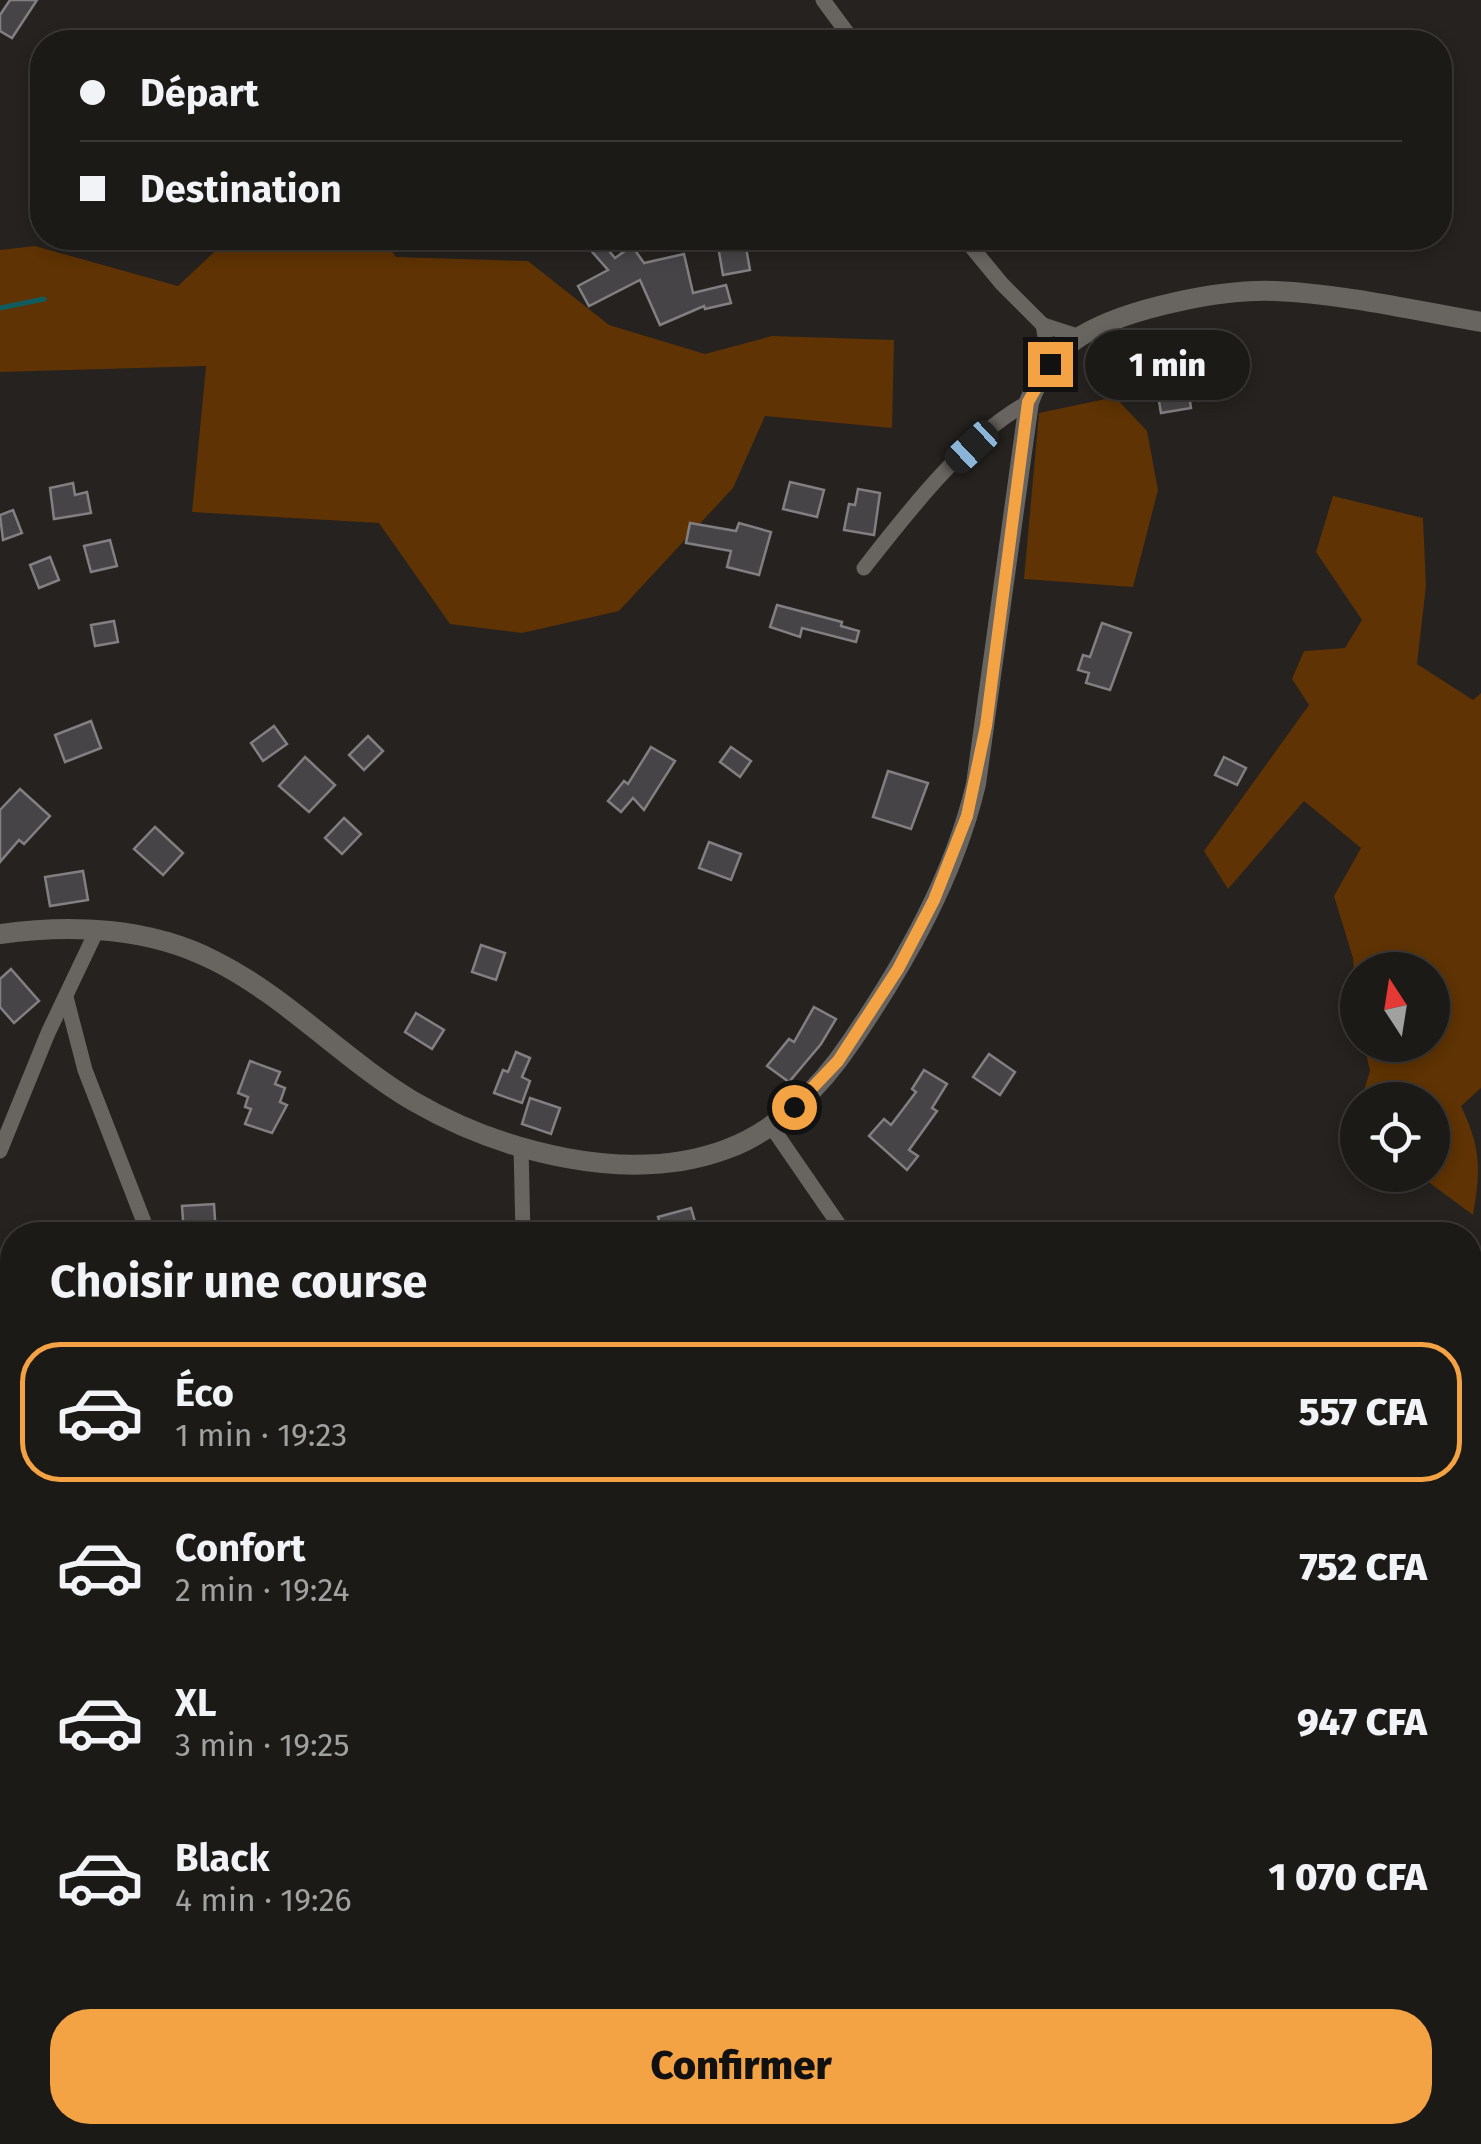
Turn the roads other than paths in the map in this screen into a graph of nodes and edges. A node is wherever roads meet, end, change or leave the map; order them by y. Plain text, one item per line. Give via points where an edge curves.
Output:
1 (823, 0) edge
2 (845, 30) edge
3 (974, 250) edge
4 (1481, 322) edge
5 (1043, 325) junction
6 (1080, 337) junction
7 (1050, 364) junction
8 (1028, 402) junction
9 (864, 568) dead end
10 (97, 930) junction
11 (0, 934) edge
12 (66, 996) junction
13 (771, 1126) junction
14 (521, 1146) junction
15 (0, 1152) edge
16 (144, 1222) edge
17 (523, 1222) edge
18 (837, 1222) edge

1 - 2 street
3 - 5 street
4 - 6 street via 1270,291 1177,304
5 - 6 street
5 - 7 street
6 - 7 street
7 - 8 street
8 - 9 street via 916,500
8 - 13 street via 986,726 967,816 934,900 889,984 838,1061
10 - 11 street
10 - 12 street
10 - 14 street via 162,941 214,960 412,1100
12 - 15 street
12 - 16 street via 85,1070
13 - 14 street via 728,1149 645,1165
13 - 18 street
14 - 17 street

